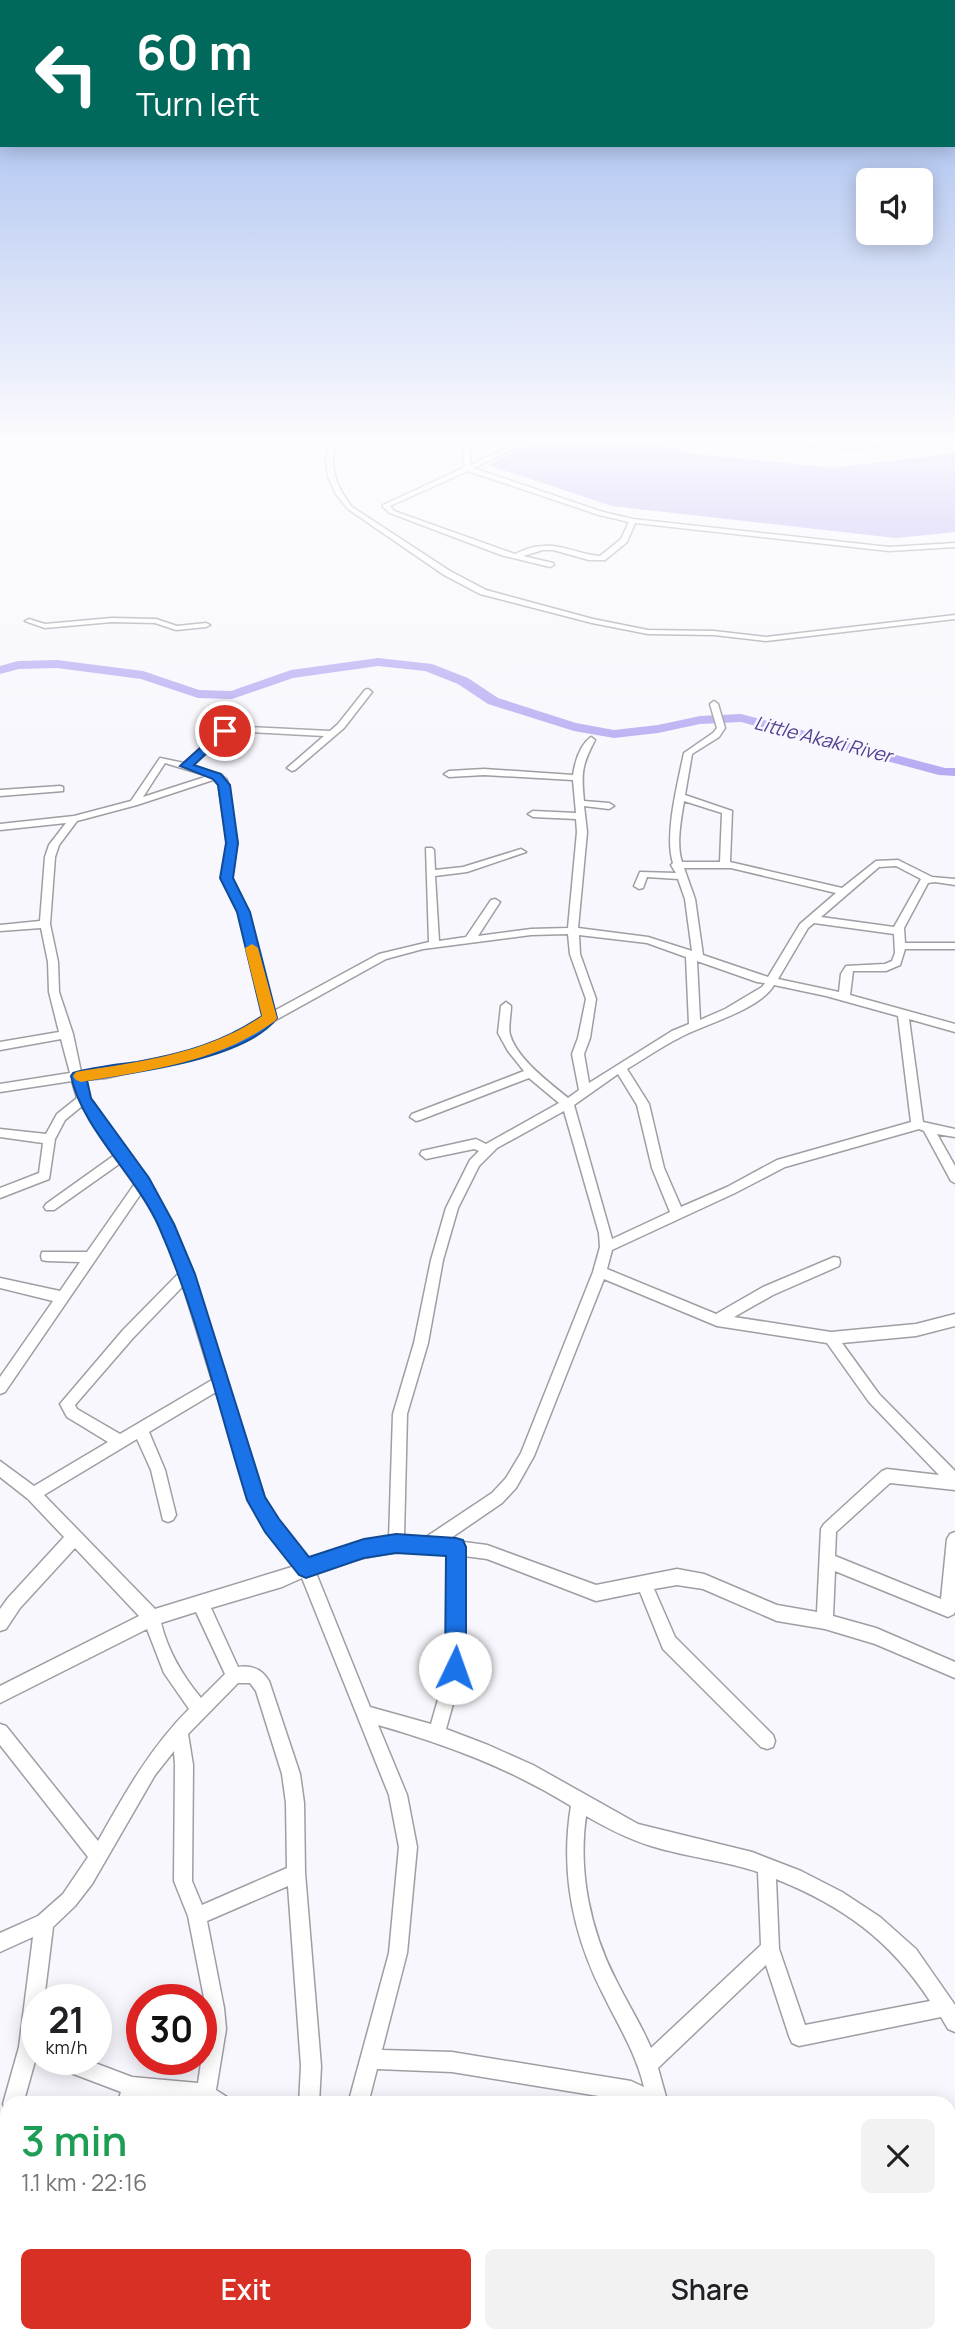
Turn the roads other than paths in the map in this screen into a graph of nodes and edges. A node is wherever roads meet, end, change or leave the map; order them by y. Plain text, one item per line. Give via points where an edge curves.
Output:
1 (419, 552) edge
2 (504, 552) edge
3 (523, 552) edge
4 (576, 552) edge
5 (609, 552) edge
6 (514, 556) junction
7 (551, 565) dead end
8 (955, 617) edge
9 (29, 621) dead end
10 (206, 625) dead end
11 (368, 692) dead end
12 (714, 706) dead end
13 (331, 734) junction
14 (591, 740) dead end
15 (186, 766) junction
16 (292, 768) dead end
17 (449, 774) dead end
18 (217, 776) junction
19 (577, 778) junction
20 (60, 789) dead end
21 (0, 793) edge
22 (681, 797) junction
23 (134, 803) junction
24 (579, 803) junction
25 (609, 806) dead end
26 (533, 814) dead end
27 (581, 816) junction
28 (74, 819) junction
29 (0, 827) edge
30 (429, 850) dead end
31 (521, 852) dead end
32 (676, 865) junction
33 (725, 865) junction
34 (430, 874) junction
35 (681, 876) junction
36 (929, 879) junction
37 (955, 882) edge
38 (639, 886) dead end
39 (842, 891) junction
40 (495, 902) dead end
41 (810, 919) junction
42 (45, 924) junction
43 (0, 929) edge
44 (573, 931) junction
45 (899, 931) junction
46 (471, 938) junction
47 (434, 944) junction
48 (900, 946) junction
49 (955, 946) edge
50 (694, 956) junction
51 (770, 981) junction
52 (844, 997) junction
53 (506, 1006) dead end
54 (903, 1014) junction
55 (270, 1018) junction
56 (695, 1025) junction
57 (955, 1028) edge
58 (67, 1034) junction
59 (0, 1046) edge
60 (620, 1068) junction
61 (531, 1073) junction
62 (79, 1076) junction
63 (0, 1088) edge
64 (585, 1092) junction
65 (83, 1099) junction
66 (568, 1104) junction
67 (415, 1118) dead end
68 (922, 1126) junction
69 (0, 1133) edge
70 (955, 1133) edge
71 (49, 1139) junction
72 (486, 1150) junction
73 (124, 1154) junction
74 (426, 1154) dead end
75 (955, 1178) edge
76 (143, 1182) junction
77 (0, 1194) edge
78 (50, 1207) dead end
79 (677, 1213) junction
80 (606, 1247) junction
81 (47, 1256) dead end
82 (91, 1257) junction
83 (834, 1262) dead end
84 (600, 1272) junction
85 (186, 1274) junction
86 (0, 1283) edge
87 (64, 1298) junction
88 (718, 1320) junction
89 (955, 1320) edge
90 (831, 1338) junction
91 (219, 1383) junction
92 (0, 1388) edge
93 (141, 1431) junction
94 (119, 1441) junction
95 (0, 1468) edge
96 (955, 1482) edge
97 (33, 1494) junction
98 (168, 1515) dead end
99 (75, 1537) junction
100 (955, 1539) edge
101 (396, 1544) junction
102 (428, 1545) junction
103 (456, 1547) junction
104 (829, 1560) junction
105 (306, 1568) junction
106 (644, 1584) junction
107 (201, 1605) junction
108 (152, 1618) junction
109 (825, 1621) junction
110 (0, 1623) edge
111 (955, 1670) edge
112 (234, 1676) junction
113 (0, 1695) edge
114 (200, 1710) junction
115 (367, 1714) junction
116 (0, 1731) edge
117 (179, 1731) junction
118 (437, 1733) junction
119 (767, 1741) dead end
120 (580, 1801) junction
121 (98, 1854) junction
122 (767, 1868) junction
123 (296, 1873) junction
124 (197, 1916) junction
125 (44, 1922) junction
126 (0, 1943) edge
127 (771, 1949) junction
128 (39, 1984) edge
129 (950, 2015) edge
130 (371, 2059) junction
131 (647, 2066) junction
132 (24, 2075) edge
133 (91, 2075) edge
134 (130, 2095) edge
135 (16, 2096) edge
136 (151, 2096) edge
137 (213, 2096) edge
138 (309, 2096) edge
139 (360, 2096) edge
140 (641, 2096) edge
141 (656, 2096) edge

1 - 8 street via 483,592 648,632 766,639
2 - 6 street
3 - 6 street
4 - 5 street via 602,558
6 - 7 street
9 - 10 street via 45,626 112,620 156,621 176,628
11 - 13 street
12 - 22 street via 722,725 716,735 688,753
13 - 15 street via 229,728
13 - 16 street
14 - 19 street via 579,762
15 - 18 street
15 - 23 street via 160,761
17 - 19 street
18 - 23 street
18 - 55 street via 224,785 232,843 227,878 243,912
19 - 24 street
20 - 21 street
22 - 32 street
22 - 33 street via 727,811
23 - 28 street
24 - 25 street
24 - 27 street
26 - 27 street
27 - 44 street
28 - 29 street
28 - 42 street via 50,857
30 - 34 street
31 - 34 street via 464,870
32 - 33 street
32 - 35 street
33 - 39 street
34 - 47 street
35 - 38 street via 643,873
35 - 50 street via 690,899
36 - 37 street
36 - 39 street via 898,863 882,862
36 - 45 street via 921,884
39 - 41 street
40 - 46 street
41 - 45 street
41 - 51 street
42 - 43 street
42 - 58 street via 54,962 54,992
44 - 46 street
44 - 50 street via 648,940
44 - 64 street via 575,954 591,999 578,1054
45 - 48 street
46 - 47 street
47 - 55 street via 383,956
48 - 49 street
48 - 52 street via 896,963 850,968
50 - 51 street
50 - 56 street
51 - 52 street
51 - 56 street via 766,990 729,1012
52 - 54 street
53 - 61 street via 504,1033
54 - 57 street
54 - 68 street
55 - 62 street via 215,1049
56 - 60 street
58 - 59 street
58 - 62 street
60 - 64 street
60 - 79 street via 643,1104 658,1168
61 - 66 street
61 - 67 street
62 - 63 street
62 - 65 street
64 - 66 street
65 - 71 street via 61,1117
65 - 73 street
66 - 72 street
66 - 80 street
68 - 70 street
68 - 75 street
68 - 79 street via 780,1163
69 - 71 street
71 - 77 street via 45,1176
72 - 74 street via 476,1144
72 - 101 street via 474,1163 452,1208 400,1414
73 - 76 street
73 - 78 street
76 - 82 street
76 - 85 street
79 - 80 street
80 - 84 street
81 - 82 street
82 - 87 street
83 - 88 street via 768,1291
84 - 88 street
84 - 102 street via 550,1404 511,1483 497,1498
85 - 91 street
85 - 94 street via 67,1404 72,1413
86 - 87 street
87 - 92 street
88 - 90 street
89 - 90 street via 916,1330
90 - 96 street via 874,1398
91 - 93 street
91 - 105 street via 257,1500
93 - 94 street
93 - 98 street via 159,1470
94 - 97 street
95 - 97 street
96 - 104 street via 887,1476 829,1529
97 - 99 street
99 - 108 street
99 - 110 street
100 - 104 street via 948,1609
101 - 102 street
101 - 105 street
102 - 103 street
103 - 106 street via 533,1567 588,1591
103 - 118 street via 455,1668
104 - 109 street
105 - 107 street
105 - 115 street
106 - 109 street via 687,1578 777,1613
106 - 119 street via 669,1643
107 - 108 street
107 - 112 street
108 - 113 street
108 - 114 street via 174,1680
109 - 111 street via 876,1636
112 - 114 street
112 - 123 street via 258,1678 287,1761 295,1803
114 - 117 street
115 - 118 street
115 - 130 street via 398,1795 408,1847 398,1953
116 - 121 street
117 - 121 street via 149,1769
117 - 124 street via 184,1765 183,1881
118 - 120 street via 526,1770
120 - 122 street via 625,1828
120 - 131 street via 573,1850 584,1921
121 - 125 street via 69,1900
122 - 127 street
122 - 129 street via 805,1882 893,1938
123 - 124 street
123 - 138 street
124 - 137 street via 215,2008
125 - 126 street
125 - 128 street
127 - 129 street via 799,2036
127 - 131 street
130 - 139 street
130 - 140 street via 452,2062
131 - 141 street
132 - 135 street
133 - 134 street
134 - 136 street

